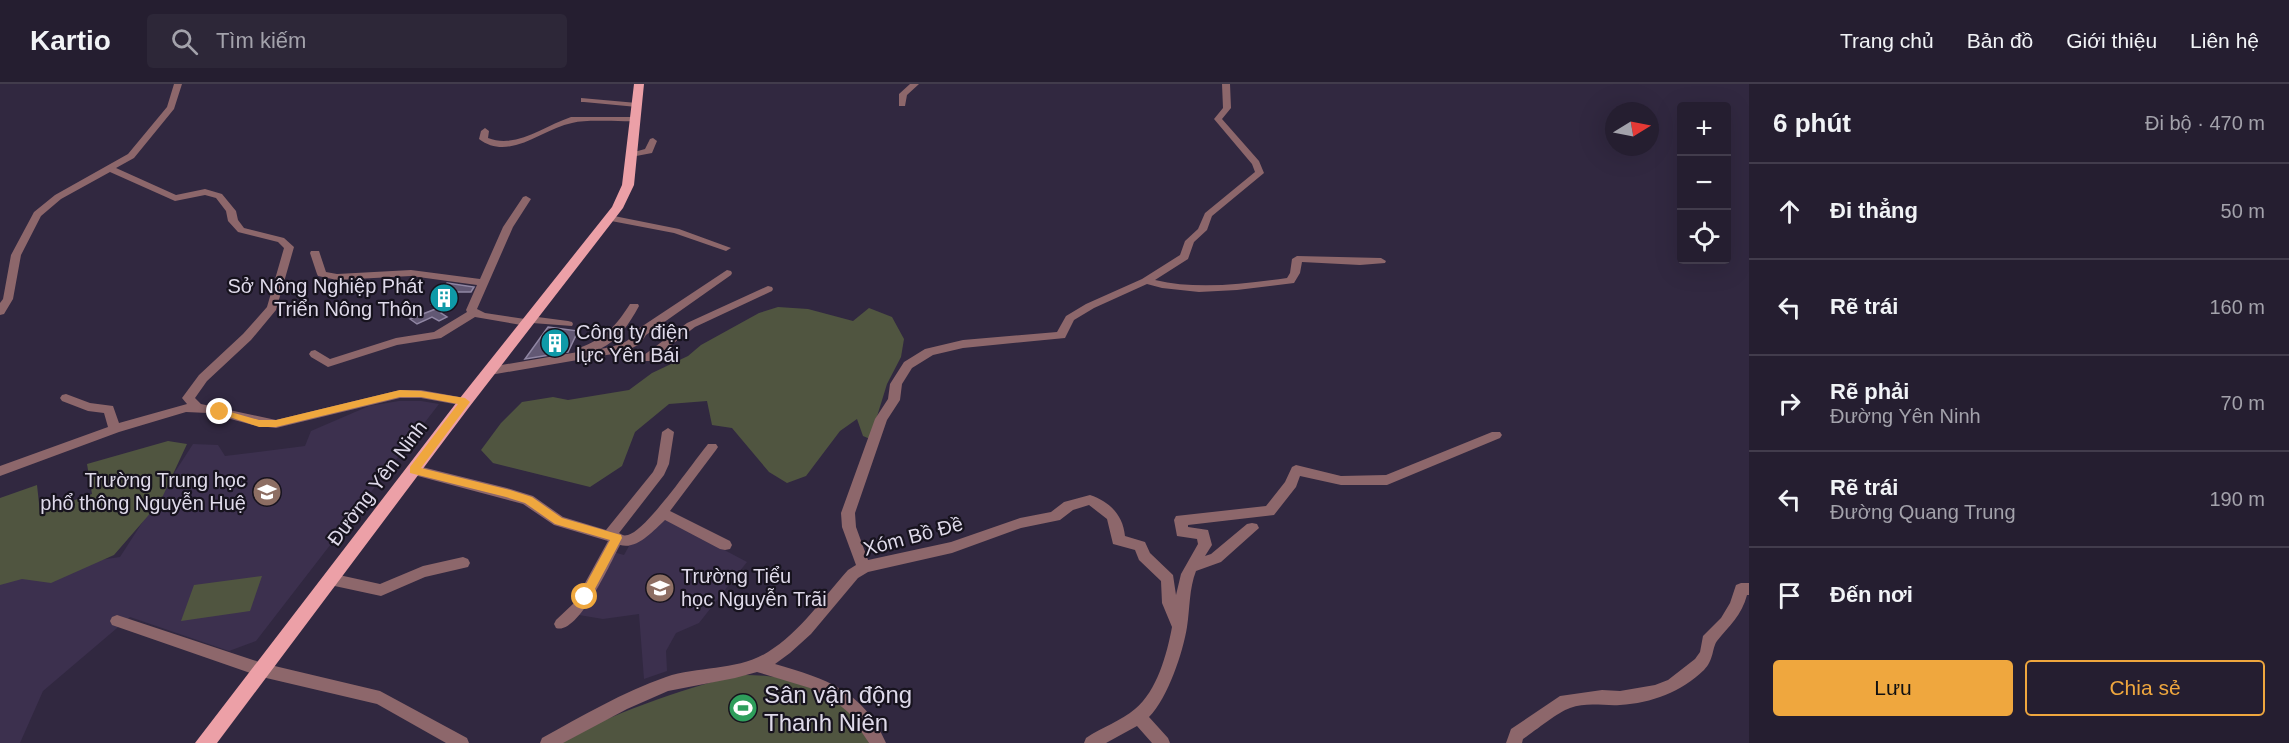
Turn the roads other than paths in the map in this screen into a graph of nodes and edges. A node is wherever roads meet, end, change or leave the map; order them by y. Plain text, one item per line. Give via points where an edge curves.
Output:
1 (178, 84) edge
2 (639, 84) edge
3 (915, 84) edge
4 (1226, 84) edge
5 (584, 100) dead end
6 (902, 104) dead end
7 (636, 112) junction
8 (485, 130) dead end
9 (653, 141) dead end
10 (631, 154) junction
11 (111, 169) junction
12 (526, 199) dead end
13 (609, 218) junction
14 (726, 248) dead end
15 (315, 253) dead end
16 (1381, 261) dead end
17 (727, 273) dead end
18 (1146, 281) junction
19 (483, 283) junction
20 (768, 289) dead end
21 (634, 306) dead end
22 (0, 312) edge
23 (473, 313) junction
24 (529, 321) junction
25 (568, 324) dead end
26 (646, 330) junction
27 (668, 341) junction
28 (315, 354) dead end
29 (646, 358) dead end
30 (543, 362) junction
31 (490, 371) junction
32 (66, 398) dead end
33 (465, 402) junction
34 (197, 407) junction
35 (115, 429) junction
36 (668, 432) dead end
37 (1496, 435) dead end
38 (712, 447) dead end
39 (414, 470) junction
40 (0, 471) edge
41 (658, 517) junction
42 (1252, 528) dead end
43 (613, 537) junction
44 (725, 544) dead end
45 (463, 563) dead end
46 (864, 567) junction
47 (1191, 567) junction
48 (330, 579) junction
49 (1749, 589) edge
50 (117, 621) dead end
51 (561, 624) dead end
52 (1180, 628) junction
53 (757, 665) junction
54 (262, 670) junction
55 (1138, 716) junction
56 (205, 743) edge
57 (461, 743) edge
58 (548, 743) edge
59 (878, 743) edge
60 (1092, 743) edge
61 (1162, 743) edge
62 (1514, 743) edge

1 - 11 street via 171,107 131,156
2 - 7 main road, Đường Yên Ninh
3 - 6 street via 903,94
4 - 18 street via 1227,108 1218,119 1260,173 1208,215 1184,256
5 - 7 street
7 - 8 street via 571,120 508,144 483,139
7 - 10 main road, Đường Yên Ninh
9 - 10 street via 649,151
10 - 13 main road, Đường Yên Ninh via 628,186
11 - 22 street via 58,197 37,214 16,255 8,299
11 - 34 street via 175,198 205,192 219,196 241,230 281,240 289,247 272,308 193,392 188,400
12 - 19 street via 508,227
13 - 14 street via 676,231
13 - 24 main road, Đường Yên Ninh
15 - 19 street via 322,274 337,277 411,273
16 - 18 street via 1297,259 1290,281 1258,286 1163,286
17 - 26 street
18 - 46 street via 1070,318 1061,335 963,344 929,352 908,365 897,384 894,400 881,419 848,513 849,527
19 - 23 street via 471,307
20 - 27 street via 691,325
21 - 30 street via 615,336 587,350
23 - 24 street
23 - 28 street via 437,335 396,342 328,363
24 - 25 street
24 - 31 main road, Đường Yên Ninh
26 - 27 street
26 - 30 street via 620,349
27 - 29 street
30 - 31 street
31 - 33 main road, Đường Yên Ninh
32 - 35 street via 88,407 109,409
33 - 34 street via 400,394 276,424
33 - 39 main road, Đường Yên Ninh
34 - 35 street
35 - 40 street
36 - 43 street via 658,474
37 - 47 street via 1387,480 1368,483 1317,478 1296,470 1291,484 1269,512 1243,510 1207,519 1181,520 1182,532 1203,534 1205,545
38 - 41 street
39 - 43 street via 528,500 559,521
39 - 48 main road, Đường Yên Ninh
41 - 43 street via 632,539
41 - 44 street via 671,516
42 - 47 street via 1216,558
43 - 51 street via 579,607
45 - 48 street via 423,572 381,590
46 - 52 street, Xóm Bồ Đề via 952,547 1020,523 1055,516 1090,500 1117,521 1118,540 1140,546 1143,556 1168,579 1169,603
46 - 53 street, Xóm Bồ Đề via 783,650
47 - 52 street via 1184,581
48 - 54 main road, Đường Yên Ninh
49 - 62 street via 1741,588 1737,605 1708,641 1700,664 1673,685 1620,698 1566,701 1517,734
50 - 54 street
52 - 55 street via 1159,687
53 - 58 street, Xóm Bồ Đề via 668,684
53 - 59 street via 830,687 856,708
54 - 56 main road, Đường Yên Ninh
54 - 57 street via 380,698
55 - 60 street
55 - 61 street

